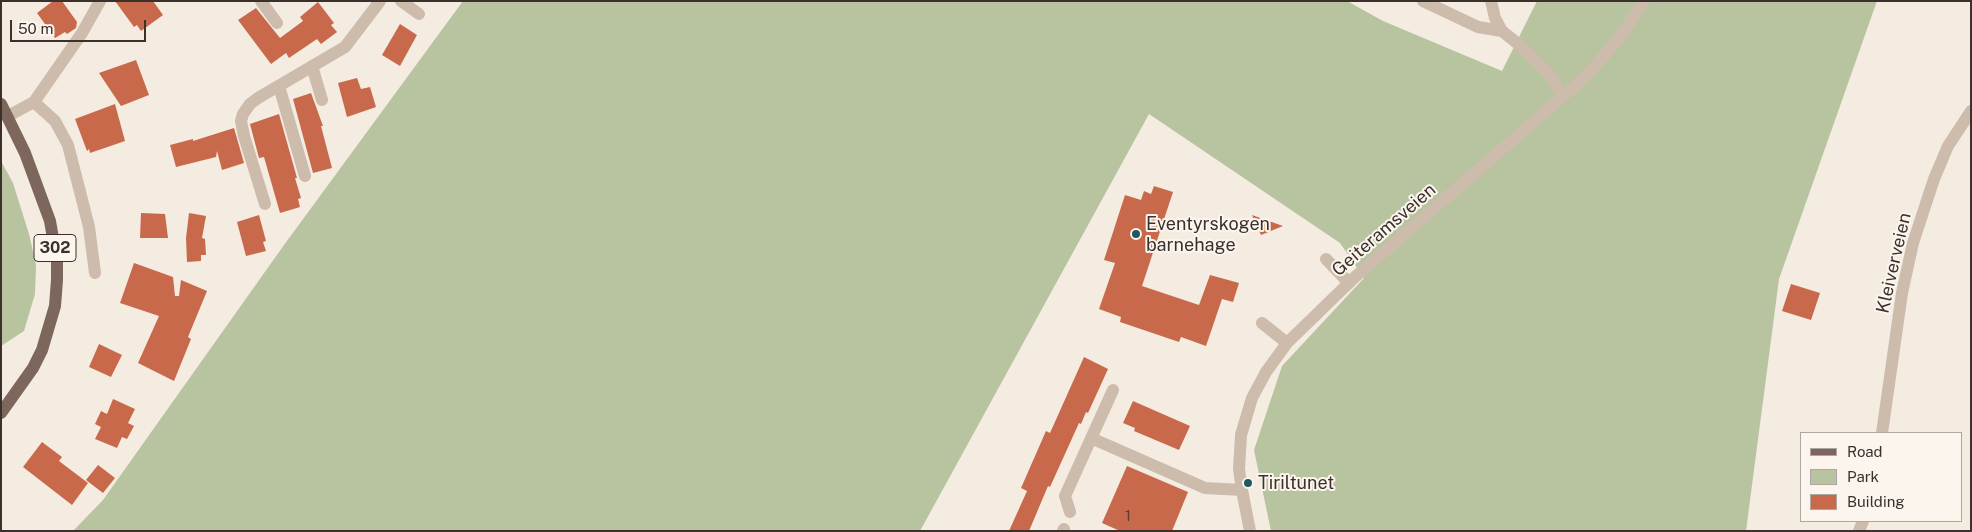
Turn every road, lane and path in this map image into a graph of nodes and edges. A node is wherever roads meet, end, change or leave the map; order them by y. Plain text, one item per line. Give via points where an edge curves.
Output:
1 (100, 1) edge
2 (261, 1) edge
3 (380, 1) edge
4 (401, 1) edge
5 (1491, 1) edge
6 (1644, 1) edge
7 (1427, 2) edge
8 (419, 14) dead end
9 (277, 23) dead end
10 (1502, 31) junction
11 (312, 66) junction
12 (279, 86) junction
13 (1563, 96) junction
14 (322, 100) dead end
15 (34, 102) junction
16 (1, 104) edge
17 (1971, 111) edge
18 (8, 116) junction
19 (305, 176) dead end
20 (265, 204) dead end
21 (1326, 259) dead end
22 (95, 273) dead end
23 (1349, 283) junction
24 (1262, 323) dead end
25 (1286, 343) junction
26 (1113, 390) dead end
27 (1, 413) edge
28 (1882, 432) edge
29 (1091, 438) junction
30 (1242, 490) junction
31 (1070, 512) dead end
32 (1250, 531) edge

1 - 15 street
2 - 9 street
3 - 11 street via 345,48
4 - 8 street
5 - 10 street
6 - 13 street, Geiteramsveien via 1619,39
7 - 10 street via 1478,27
10 - 13 street via 1549,74
11 - 12 street
11 - 14 street
12 - 19 street
12 - 20 street via 250,104 241,121
13 - 23 street, Geiteramsveien
15 - 18 street
15 - 22 street via 55,121 68,146 88,227
16 - 18 main road, 302
17 - 28 street, Kleiverveien via 1948,146 1913,243 1902,293
18 - 27 main road, 302 via 50,221 57,280 55,306 42,350
21 - 23 street
23 - 25 street, Geiteramsveien
24 - 25 street
25 - 30 street, Geiteramsveien via 1252,398 1241,435 1239,469
26 - 29 street
29 - 30 street via 1205,488
29 - 31 street via 1065,496
30 - 32 street, Geiteramsveien

